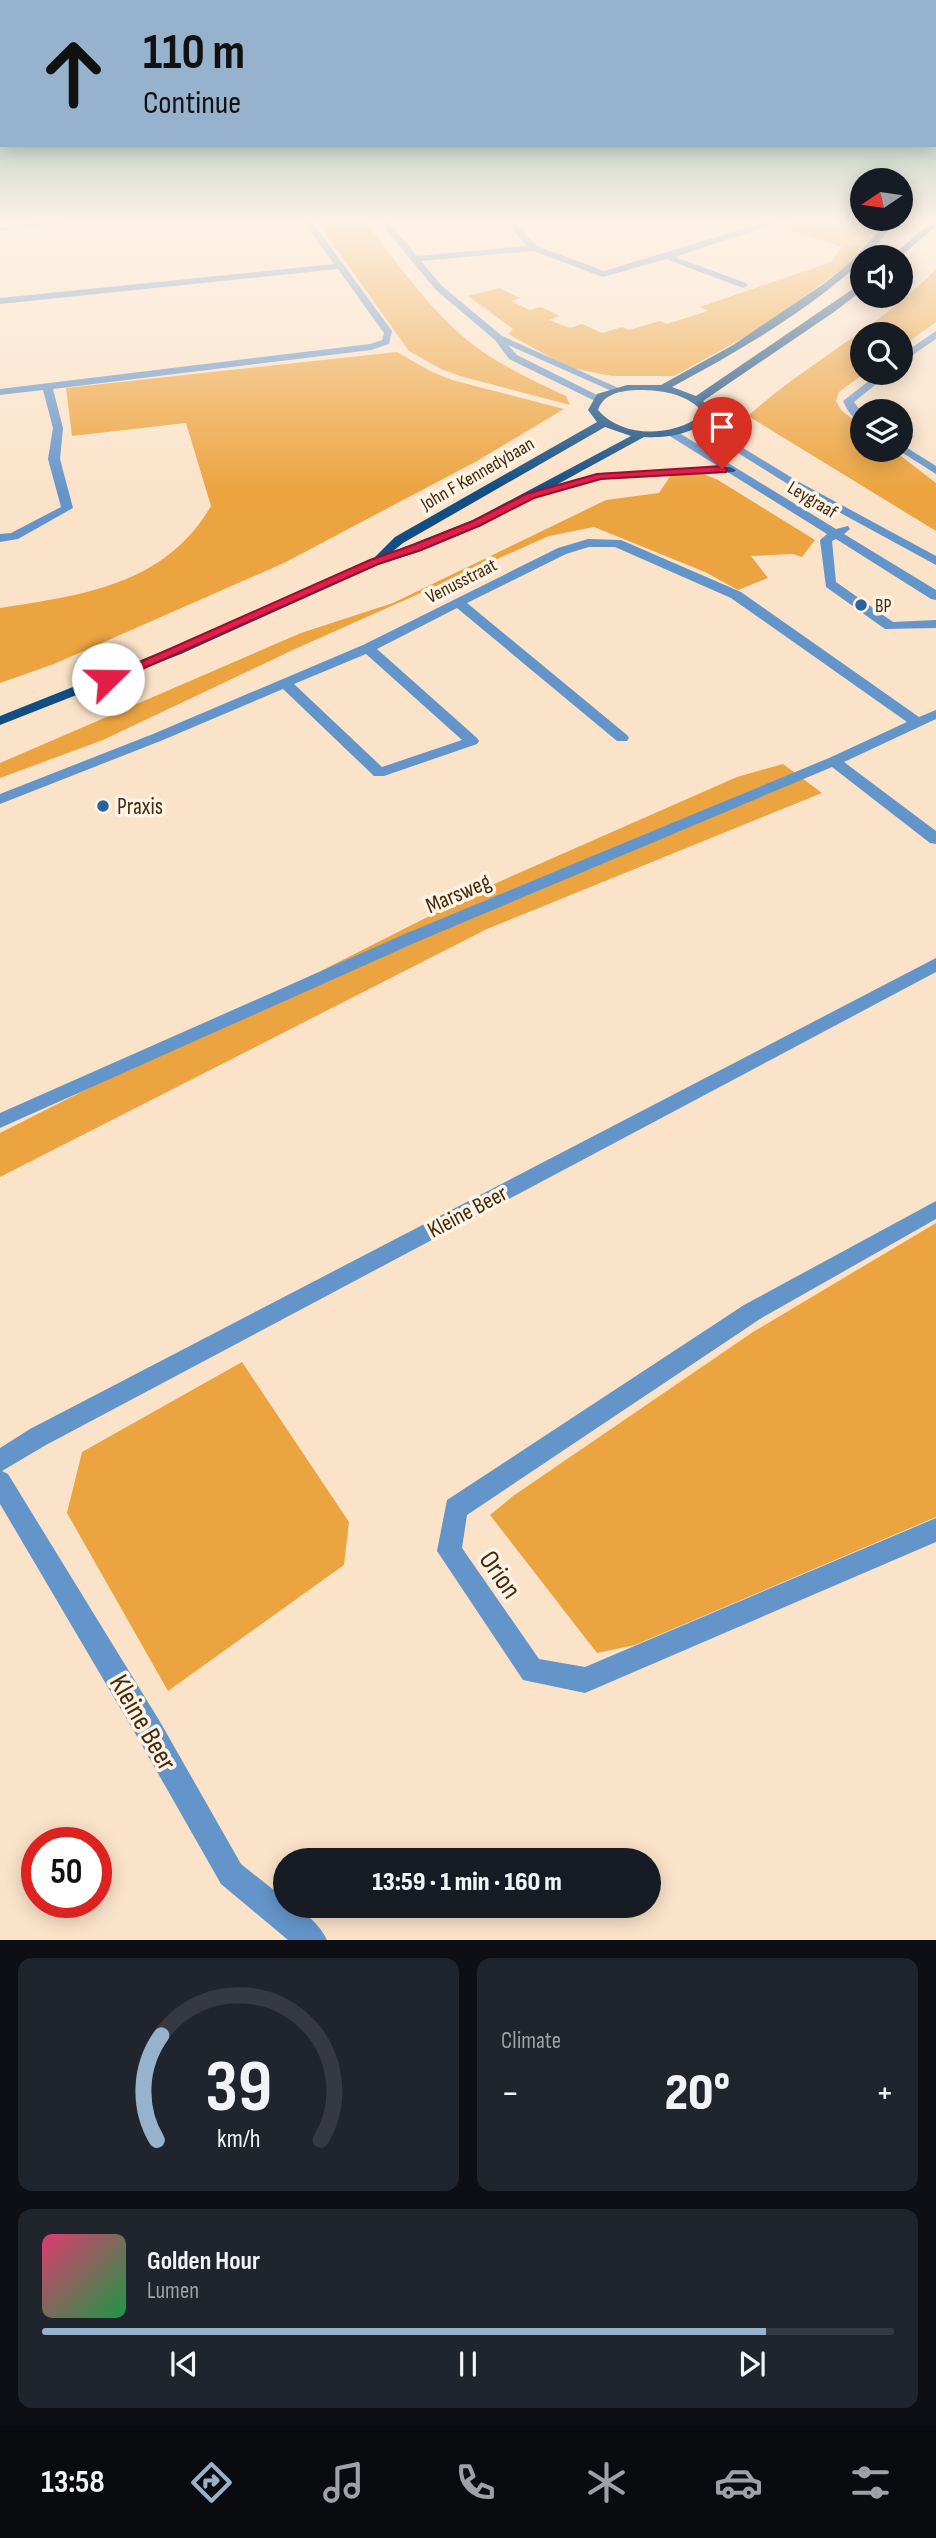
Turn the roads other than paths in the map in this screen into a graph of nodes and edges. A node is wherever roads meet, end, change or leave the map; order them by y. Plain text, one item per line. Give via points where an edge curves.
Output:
1 (371, 310) edge
2 (465, 310) edge
3 (796, 310) edge
4 (832, 310) edge
5 (936, 334) edge
6 (499, 338) junction
7 (913, 351) edge
8 (869, 385) edge
9 (47, 386) junction
10 (663, 388) junction
11 (618, 390) junction
12 (0, 392) edge
13 (597, 399) junction
14 (851, 399) edge
15 (697, 400) junction
16 (604, 423) junction
17 (699, 424) junction
18 (672, 433) junction
19 (642, 434) junction
20 (913, 455) edge
21 (730, 470) junction
22 (936, 471) edge
23 (530, 496) junction
24 (864, 521) junction
25 (836, 533) junction
26 (0, 538) edge
27 (936, 561) edge
28 (374, 562) junction
29 (936, 596) edge
30 (459, 603) junction
31 (936, 624) edge
32 (368, 648) junction
33 (285, 683) junction
34 (936, 714) edge
35 (0, 721) edge
36 (917, 722) junction
37 (622, 738) dead end
38 (834, 761) junction
39 (0, 799) edge
40 (936, 839) edge
41 (936, 964) edge
42 (0, 1121) edge
43 (936, 1209) edge
44 (0, 1461) edge
45 (0, 1482) edge
46 (936, 1530) edge
47 (313, 1940) edge

1 - 9 street via 389,333 386,342 371,347
2 - 6 street
3 - 10 main road
4 - 15 main road
5 - 7 street
6 - 11 street
6 - 13 street via 513,357
8 - 14 street
9 - 12 street
9 - 26 street via 58,428 54,459 67,508 14,536
10 - 11 main road
10 - 15 main road
11 - 13 main road
13 - 16 main road via 593,410
15 - 17 main road via 706,412
16 - 19 main road
16 - 28 main road, John F Kennedybaan via 399,540
17 - 18 main road
17 - 24 street, Leygraaf
18 - 19 main road
18 - 21 street, Leygraaf
19 - 23 main road, John F Kennedybaan
20 - 22 street
21 - 23 main road via 601,476
21 - 25 street, Leygraaf
23 - 28 main road, John F Kennedybaan via 477,523
24 - 25 street
24 - 27 street, Leygraaf
25 - 29 street, Leygraaf
25 - 31 street via 826,540 830,584 890,626
28 - 35 main road, John F Kennedybaan via 176,651
30 - 32 street, Venusstraat
30 - 36 street, Venusstraat via 574,546 617,543 736,595
30 - 37 street
32 - 33 street, Venusstraat
32 - 33 street via 472,741 379,773
33 - 39 street, Venusstraat
34 - 36 street, Marsweg
36 - 38 street, Marsweg
38 - 40 street
38 - 42 street, Marsweg via 413,937
41 - 44 street, Kleine Beer
43 - 46 street, Orion via 752,1312 456,1508 449,1552 532,1671 585,1680
45 - 47 street, Kleine Beer via 231,1874

